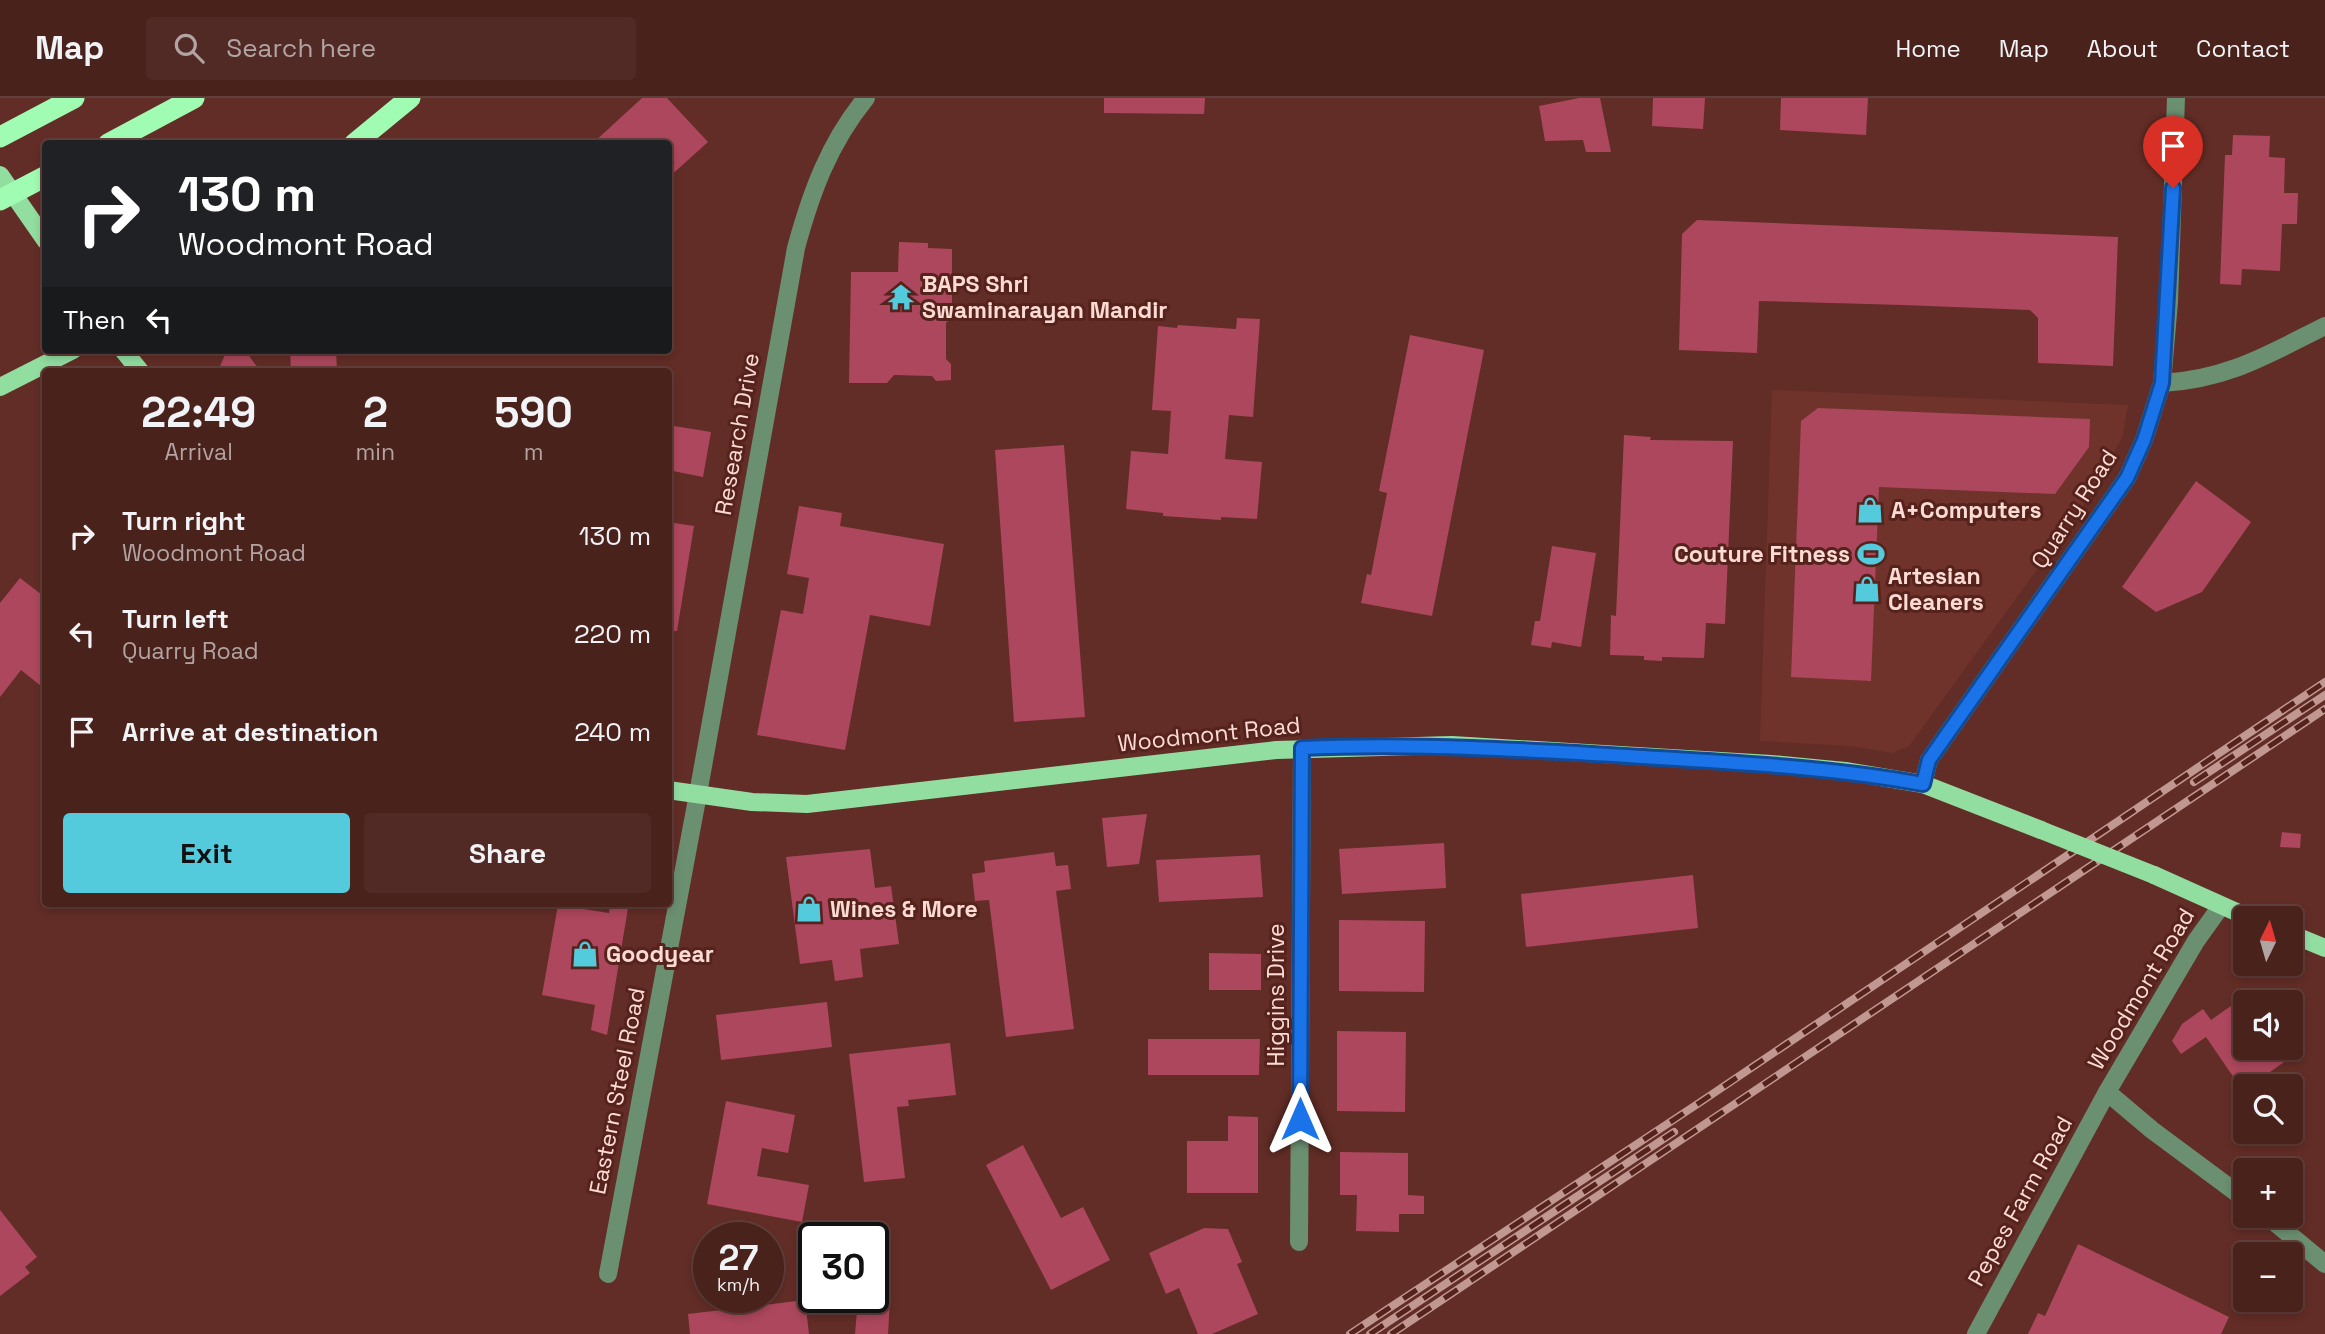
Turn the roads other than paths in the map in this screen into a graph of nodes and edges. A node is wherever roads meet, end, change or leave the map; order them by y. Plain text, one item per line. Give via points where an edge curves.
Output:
1 (74, 98) edge
2 (194, 98) edge
3 (410, 98) edge
4 (866, 98) edge
5 (2176, 98) edge
6 (0, 137) edge
7 (114, 140) edge
8 (359, 140) edge
9 (0, 175) edge
10 (42, 178) edge
11 (0, 200) edge
12 (42, 235) edge
13 (2325, 326) edge
14 (65, 354) edge
15 (126, 354) edge
16 (138, 368) edge
17 (2162, 383) junction
18 (0, 387) edge
19 (1302, 748) junction
20 (1923, 784) junction
21 (672, 791) edge
22 (698, 794) junction
23 (2221, 906) junction
24 (2233, 911) edge
25 (2303, 939) edge
26 (2325, 948) edge
27 (2107, 1092) junction
28 (2233, 1190) edge
29 (2282, 1228) edge
30 (1299, 1242) dead end
31 (2325, 1264) edge
32 (608, 1274) dead end
33 (1976, 1334) edge

1 - 6 highway
2 - 7 highway
3 - 8 highway
4 - 22 street, Research Drive via 831,148 810,197 796,248
5 - 17 street, Quarry Road
9 - 12 main road
10 - 11 highway, bridge
13 - 17 street via 2219,375
14 - 18 main road
15 - 16 main road
17 - 20 street, Quarry Road via 2127,478 1929,760
19 - 20 main road, Woodmont Road via 1452,745 1542,750 1783,765
19 - 22 main road, Woodmont Road via 807,804
19 - 30 street, Higgins Drive
20 - 23 main road, Woodmont Road, bridge
21 - 22 main road, Woodmont Road
22 - 32 street, Eastern Steel Road
23 - 24 main road, Woodmont Road
23 - 27 street, Woodmont Road
25 - 26 main road
27 - 28 street, Woodmont Road
27 - 33 street, Pepes Farm Road
29 - 31 street

